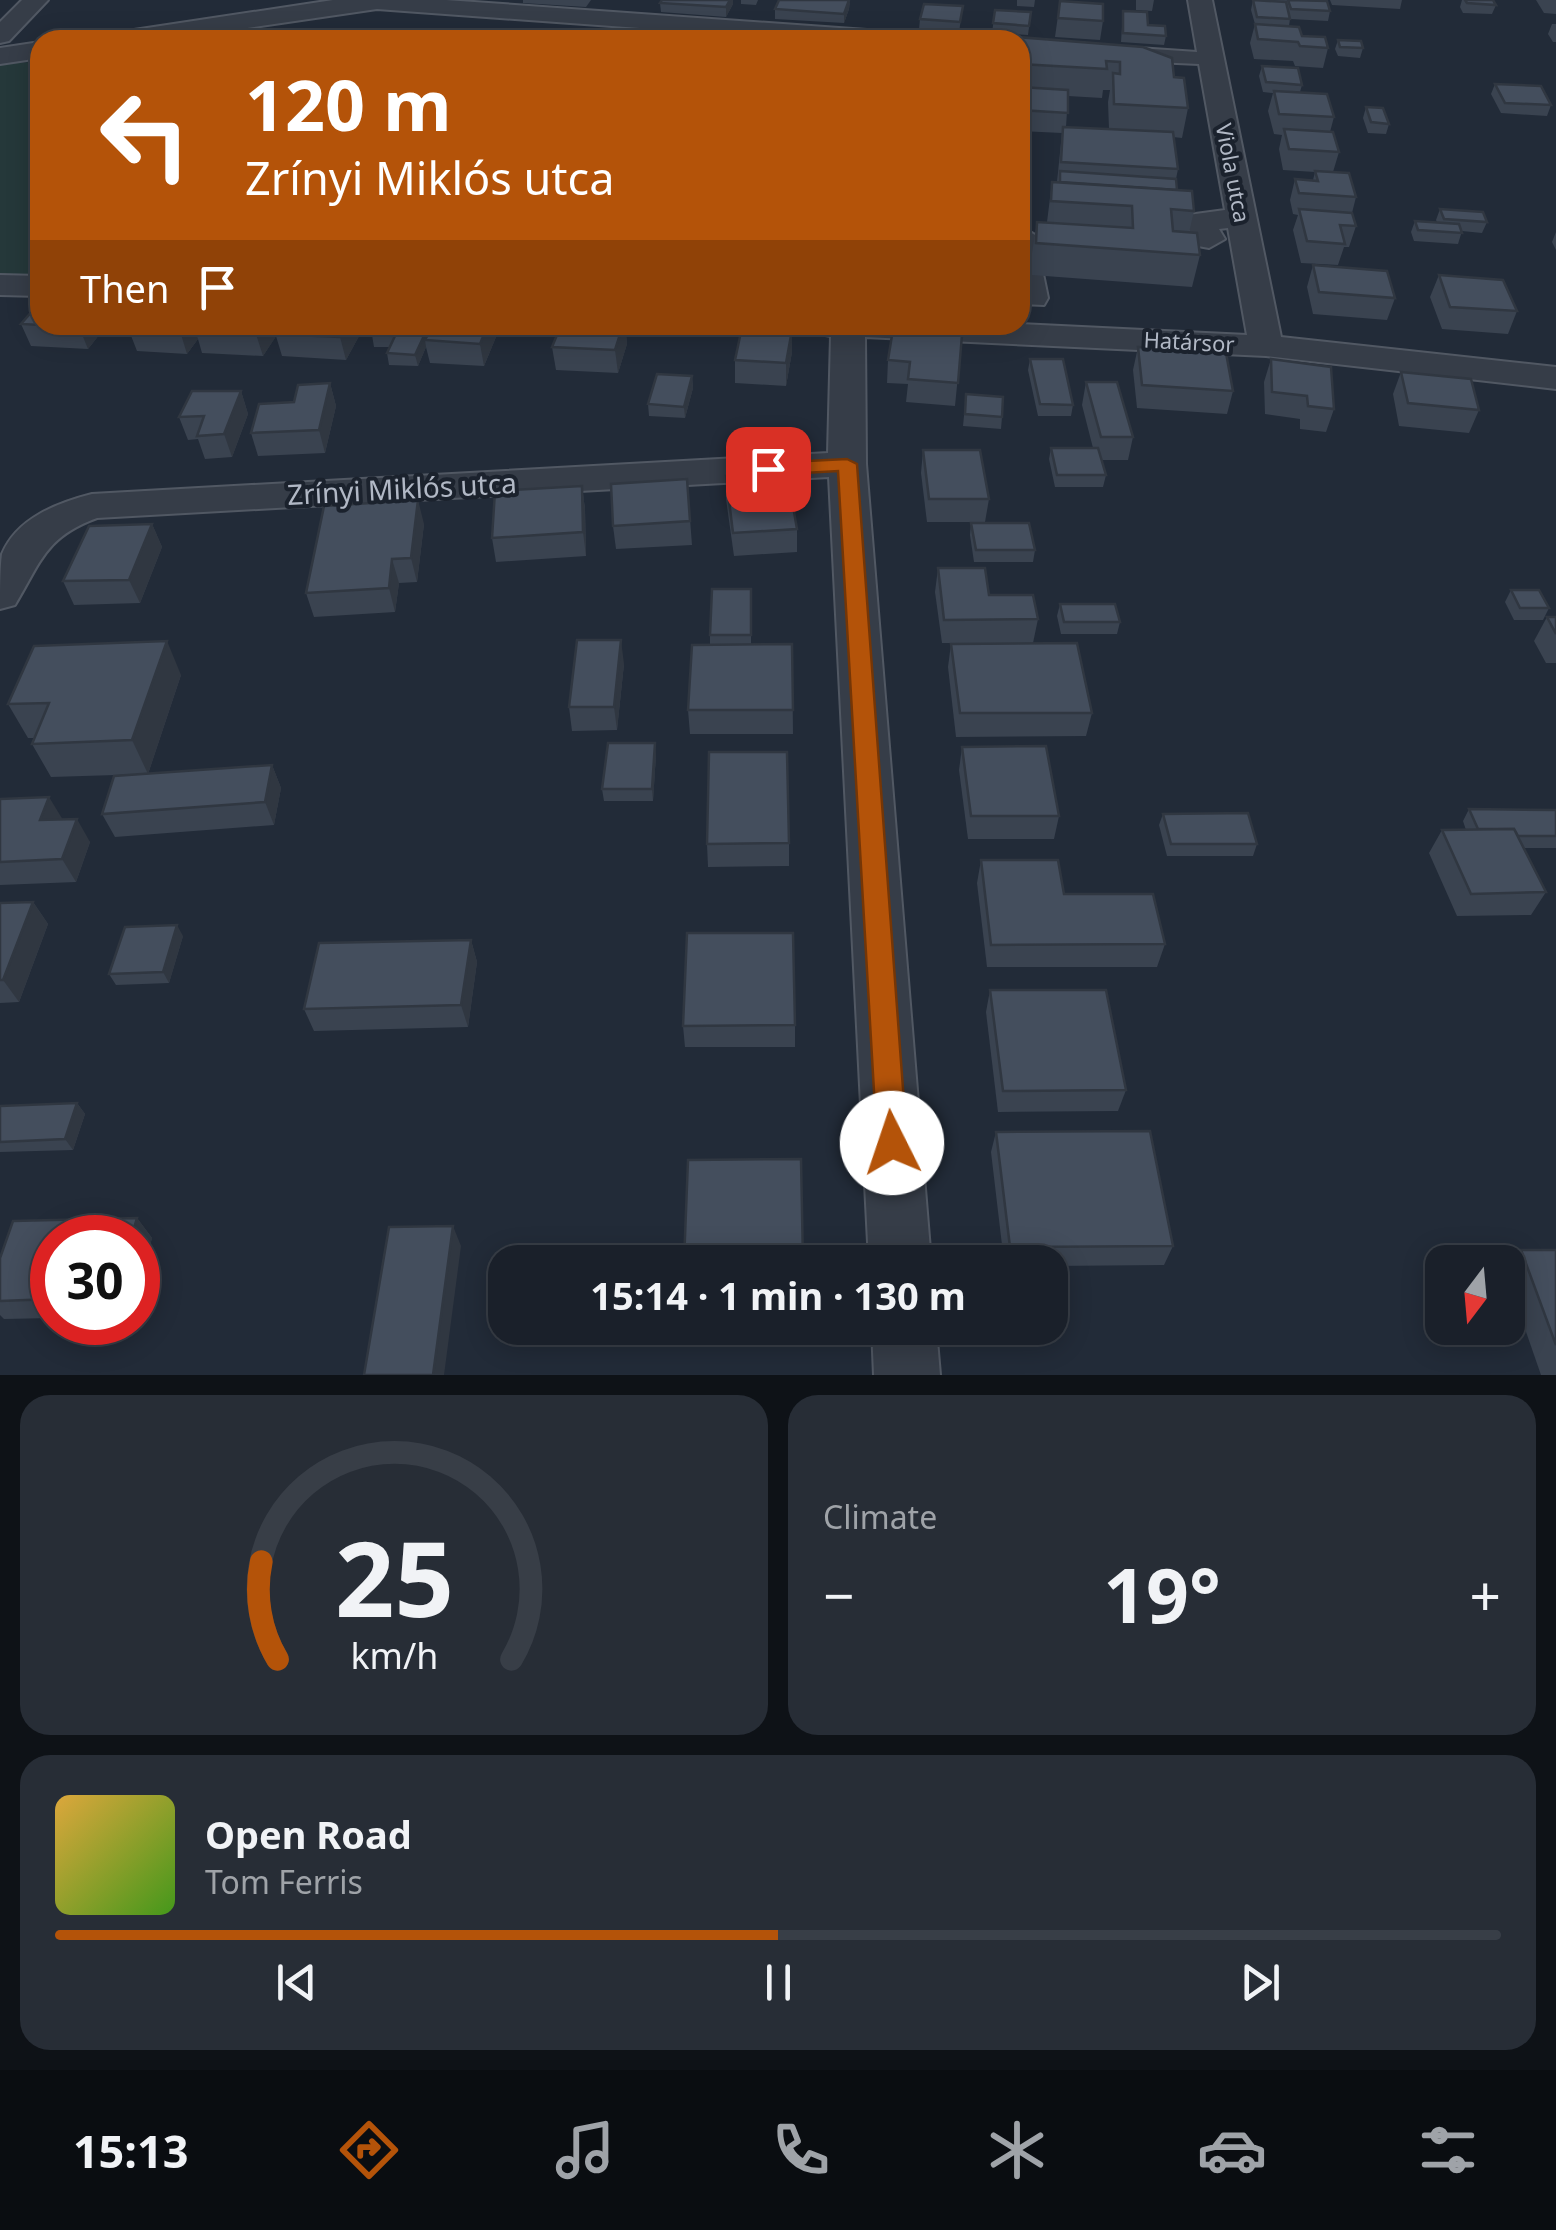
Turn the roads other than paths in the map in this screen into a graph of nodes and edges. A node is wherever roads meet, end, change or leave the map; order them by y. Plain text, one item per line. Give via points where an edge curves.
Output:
1 (36, 0) edge
2 (345, 0) edge
3 (1200, 0) edge
4 (382, 1) edge
5 (553, 14) junction
6 (183, 30) edge
7 (538, 30) edge
8 (772, 30) edge
9 (2, 49) edge
10 (1030, 49) edge
11 (30, 51) edge
12 (1190, 58) dead end
13 (1242, 218) junction
14 (1209, 239) dead end
15 (1030, 264) edge
16 (0, 285) edge
17 (30, 286) edge
18 (1030, 334) edge
19 (848, 335) edge
20 (1050, 335) junction
21 (1266, 346) junction
22 (1556, 378) edge
23 (847, 464) junction
24 (0, 595) edge
25 (899, 1245) edge
26 (905, 1345) edge
27 (907, 1375) edge

1 - 9 street
2 - 4 street
3 - 13 street, Viola utca
4 - 5 street
4 - 6 street
5 - 7 street
5 - 8 street
9 - 11 street
10 - 12 street
13 - 14 street via 1199,221
13 - 21 street, Viola utca
15 - 20 street
16 - 17 street
18 - 20 street, Határsor
19 - 23 street
20 - 21 street, Határsor
21 - 22 street, Határsor
23 - 24 street, Zrínyi Miklós utca via 92,506 49,520 24,548
23 - 25 street
26 - 27 street

